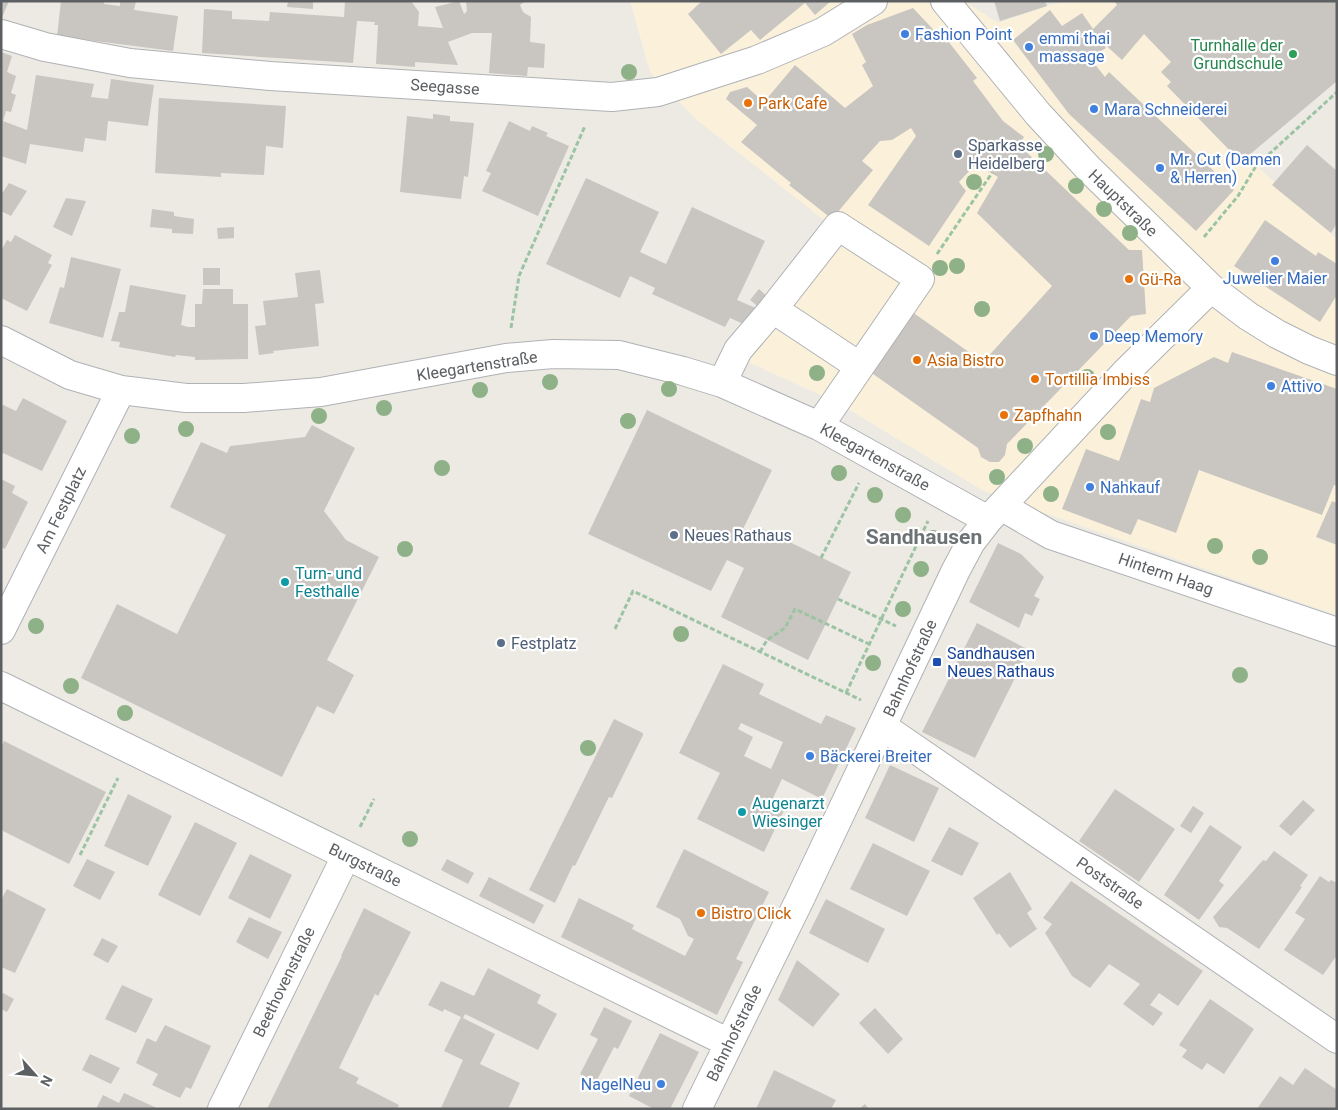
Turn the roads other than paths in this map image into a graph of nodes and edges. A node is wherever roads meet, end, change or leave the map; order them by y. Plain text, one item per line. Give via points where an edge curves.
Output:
1 (873, 1) edge
2 (953, 5) edge
3 (1, 34) edge
4 (1211, 288) junction
5 (773, 309) junction
6 (1, 340) edge
7 (1337, 361) edge
8 (860, 366) junction
9 (722, 383) junction
10 (121, 390) junction
11 (819, 426) junction
12 (994, 513) junction
13 (1, 630) edge
14 (1337, 632) edge
15 (1, 686) edge
16 (886, 720) junction
17 (346, 856) junction
18 (1337, 1039) edge
19 (729, 1043) junction
20 (222, 1109) edge
21 (696, 1109) edge

1 - 3 street, Seegasse via 823,32 757,60 658,92 612,97 130,64 45,47
2 - 4 street, Hauptstraße via 1038,114 1088,168
4 - 7 street, Hauptstraße via 1277,334
4 - 12 street, Bahnhofstraße via 1125,373
5 - 8 street
5 - 8 street via 838,226 920,279
5 - 9 street via 738,350
6 - 10 street, Kleegartenstraße via 70,375
8 - 11 street
9 - 10 street, Kleegartenstraße via 619,355 553,354 506,358 311,393 186,398
9 - 11 street, Kleegartenstraße
10 - 13 street, Am Festplatz
11 - 12 street, Kleegartenstraße via 942,494
12 - 14 street, Hinterm Haag
12 - 16 street, Bahnhofstraße via 970,542
15 - 17 street, Burgstraße
16 - 18 street, Poststraße
16 - 19 street, Bahnhofstraße
17 - 19 street, Burgstraße
17 - 20 street, Beethovenstraße
19 - 21 street, Bahnhofstraße

